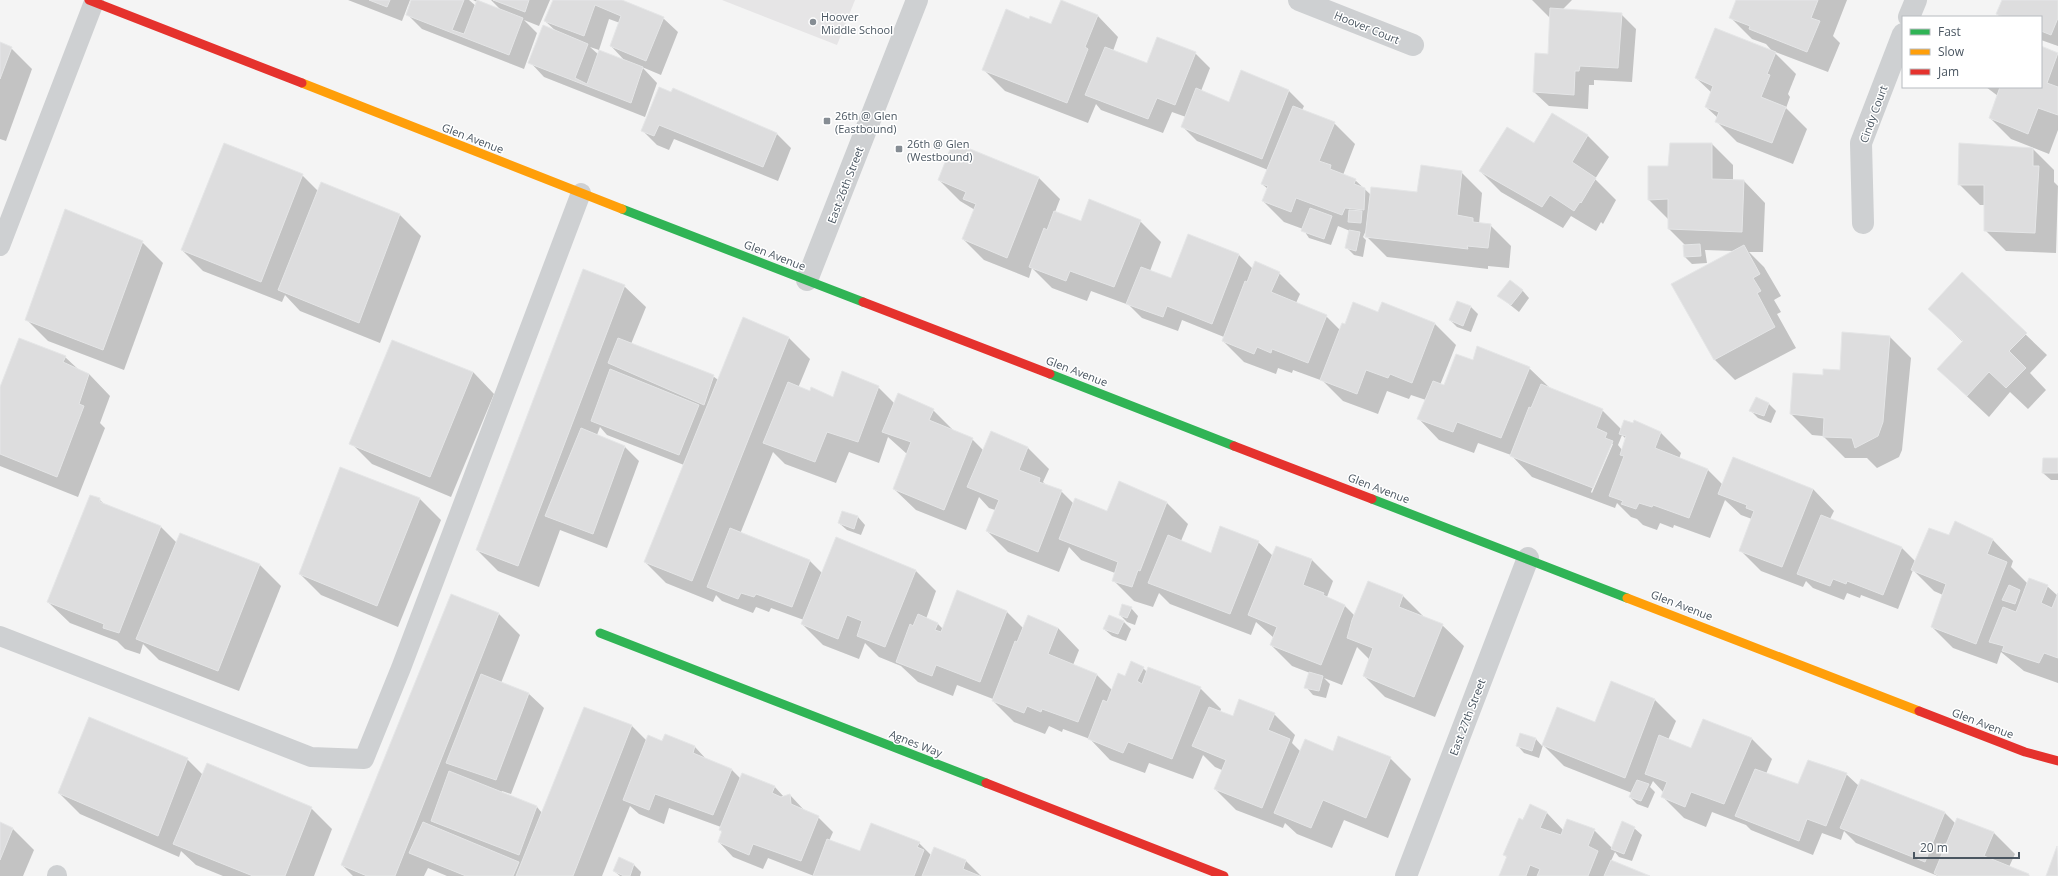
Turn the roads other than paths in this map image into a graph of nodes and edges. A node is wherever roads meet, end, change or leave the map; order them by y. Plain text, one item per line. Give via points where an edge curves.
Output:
1 (917, 0) edge
2 (1299, 0) edge
3 (1916, 0) edge
4 (92, 1) edge
5 (1909, 16) edge
6 (1902, 37) edge
7 (1413, 45) dead end
8 (581, 193) junction
9 (1863, 223) dead end
10 (0, 246) edge
11 (807, 280) junction
12 (1528, 558) junction
13 (600, 632) dead end
14 (0, 636) edge
15 (2058, 761) edge
16 (1224, 876) edge
17 (1406, 876) edge

1 - 11 street, East 26th Street
2 - 7 street, Hoover Court
3 - 5 street
4 - 8 street, Glen Avenue
4 - 10 lane
6 - 9 street, Cindy Court via 1861,143
8 - 11 street, Glen Avenue
8 - 14 lane via 404,661 364,759 311,757
11 - 12 street, Glen Avenue
12 - 15 street, Glen Avenue via 2025,752
12 - 17 street, East 27th Street
13 - 16 street, Agnes Way

